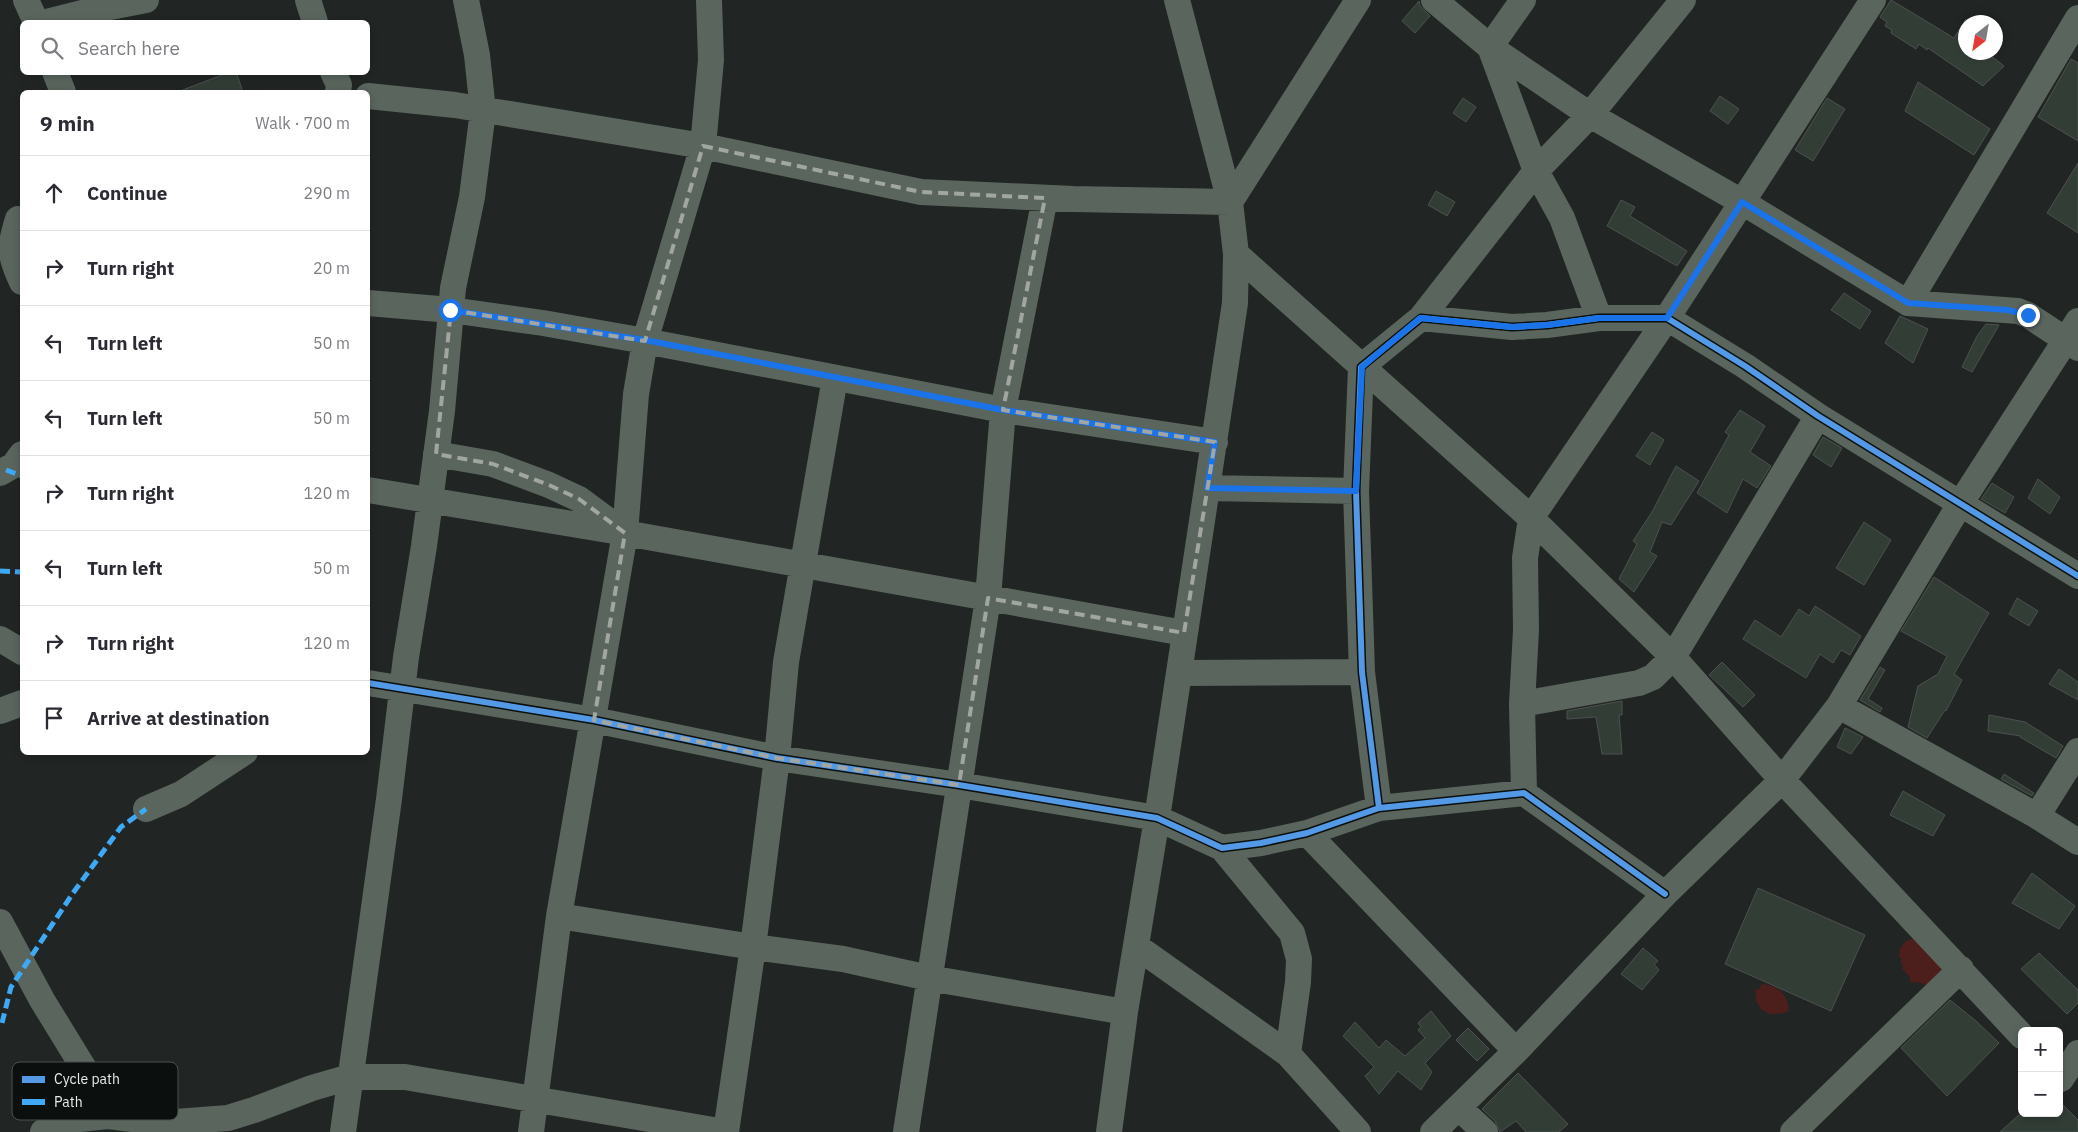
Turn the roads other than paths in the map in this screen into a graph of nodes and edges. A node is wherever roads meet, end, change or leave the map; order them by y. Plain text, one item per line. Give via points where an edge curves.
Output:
1 (26, 0) edge
2 (146, 0) edge
3 (308, 0) edge
4 (466, 0) edge
5 (708, 0) edge
6 (1177, 0) edge
7 (1358, 0) edge
8 (1434, 0) edge
9 (1523, 0) edge
10 (1683, 0) edge
11 (1871, 1) edge
12 (2078, 18) edge
13 (35, 20) edge
14 (54, 20) edge
15 (314, 20) edge
16 (1490, 47) junction
17 (56, 75) edge
18 (334, 75) edge
19 (62, 90) edge
20 (338, 90) edge
21 (370, 96) edge
22 (483, 111) junction
23 (1590, 115) junction
24 (703, 146) junction
25 (1536, 170) junction
26 (1045, 198) junction
27 (1230, 202) junction
28 (1742, 202) junction
29 (14, 221) edge
30 (1236, 254) junction
31 (20, 278) edge
32 (370, 303) edge
33 (1908, 303) junction
34 (450, 310) junction
35 (1420, 318) junction
36 (1599, 318) junction
37 (1667, 318) junction
38 (2074, 336) edge
39 (645, 340) junction
40 (1362, 367) junction
41 (835, 378) junction
42 (1003, 410) junction
43 (1818, 416) junction
44 (1215, 442) junction
45 (436, 454) junction
46 (20, 457) edge
47 (0, 473) edge
48 (1207, 488) junction
49 (370, 490) edge
50 (1356, 491) junction
51 (429, 501) junction
52 (1960, 504) junction
53 (1531, 518) junction
54 (625, 533) junction
55 (803, 565) junction
56 (2078, 576) edge
57 (988, 598) junction
58 (1184, 633) junction
59 (1672, 657) junction
60 (1362, 672) junction
61 (1178, 673) junction
62 (370, 683) edge
63 (402, 687) junction
64 (20, 704) edge
65 (1522, 704) junction
66 (1838, 706) junction
67 (0, 711) edge
68 (594, 720) junction
69 (240, 755) edge
70 (2076, 757) edge
71 (777, 758) junction
72 (1782, 780) junction
73 (959, 785) junction
74 (1524, 793) junction
75 (1379, 808) junction
76 (146, 809) dead end
77 (2037, 816) junction
78 (1157, 818) junction
79 (1307, 833) junction
80 (2078, 842) edge
81 (1222, 848) junction
82 (1665, 894) junction
83 (559, 916) junction
84 (0, 922) edge
85 (1136, 946) junction
86 (753, 947) junction
87 (1961, 970) junction
88 (929, 978) junction
89 (1125, 1012) junction
90 (2018, 1032) edge
91 (1516, 1051) junction
92 (2078, 1053) edge
93 (1288, 1054) junction
94 (80, 1062) edge
95 (350, 1077) junction
96 (2066, 1082) edge
97 (534, 1099) junction
98 (1459, 1108) junction
99 (71, 1120) edge
100 (144, 1120) edge
101 (1113, 1129) edge
102 (43, 1132) edge
103 (342, 1132) edge
104 (531, 1132) edge
105 (726, 1132) edge
106 (906, 1132) edge
107 (1358, 1132) edge
108 (1432, 1132) edge
109 (1485, 1132) edge
110 (1793, 1132) edge

1 - 13 street
2 - 14 street
3 - 15 street
4 - 22 street via 477,55
5 - 24 street via 711,60
6 - 27 street
7 - 27 street
8 - 16 street
9 - 16 street
10 - 23 street
11 - 28 street
12 - 33 street
16 - 23 street
16 - 25 street
17 - 19 street
18 - 20 street
21 - 22 street
22 - 24 street
22 - 34 street via 472,197
23 - 25 street
23 - 28 street
24 - 26 street via 921,192
24 - 39 street
25 - 35 street
25 - 36 street via 1562,218
26 - 27 street
26 - 42 street
27 - 30 street
28 - 33 street
28 - 37 street
29 - 31 street via 12,260
30 - 40 street
30 - 44 street via 1235,303
32 - 34 street
33 - 38 street via 2018,311
34 - 39 street
34 - 45 street
35 - 36 street via 1512,327
35 - 40 street
36 - 37 street
37 - 43 street
37 - 53 street
38 - 52 street
39 - 41 street
39 - 54 street via 636,394
40 - 50 street
40 - 53 street
41 - 42 street
41 - 55 street
42 - 44 street
42 - 57 street
43 - 52 street
43 - 59 street
44 - 48 street
45 - 51 street
45 - 54 street via 493,464 549,485 579,499
46 - 47 street via 14,465
48 - 50 street
48 - 58 street
49 - 51 street
50 - 60 street
51 - 54 street
51 - 63 street
52 - 56 street
52 - 66 street
53 - 59 street
53 - 65 street via 1525,558
54 - 55 street
54 - 68 street
55 - 57 street
55 - 71 street via 786,662
57 - 58 street
57 - 73 street
58 - 61 street
59 - 65 street via 1653,677 1639,683
59 - 72 street
60 - 61 street
60 - 75 street
61 - 78 street
62 - 63 street
63 - 68 street
63 - 95 street
64 - 67 street
65 - 74 street
66 - 72 street
66 - 77 street
68 - 71 street
68 - 83 street
69 - 76 street via 181,794
70 - 77 street
71 - 73 street
71 - 86 street
72 - 82 street
72 - 87 street
73 - 78 street
73 - 88 street
74 - 75 street
74 - 82 street
75 - 79 street
77 - 80 street
78 - 81 street
78 - 85 street
79 - 81 street
79 - 91 street
81 - 93 street via 1292,933 1299,967
82 - 91 street
83 - 86 street
83 - 97 street
84 - 94 street
85 - 89 street
85 - 93 street
86 - 88 street via 843,959
86 - 105 street
87 - 90 street
87 - 110 street
88 - 89 street
88 - 106 street
89 - 101 street
91 - 98 street
92 - 96 street
93 - 107 street
95 - 97 street via 405,1077
95 - 100 street via 228,1118 162,1123
95 - 103 street
97 - 104 street
97 - 105 street
98 - 108 street
98 - 109 street
99 - 102 street

